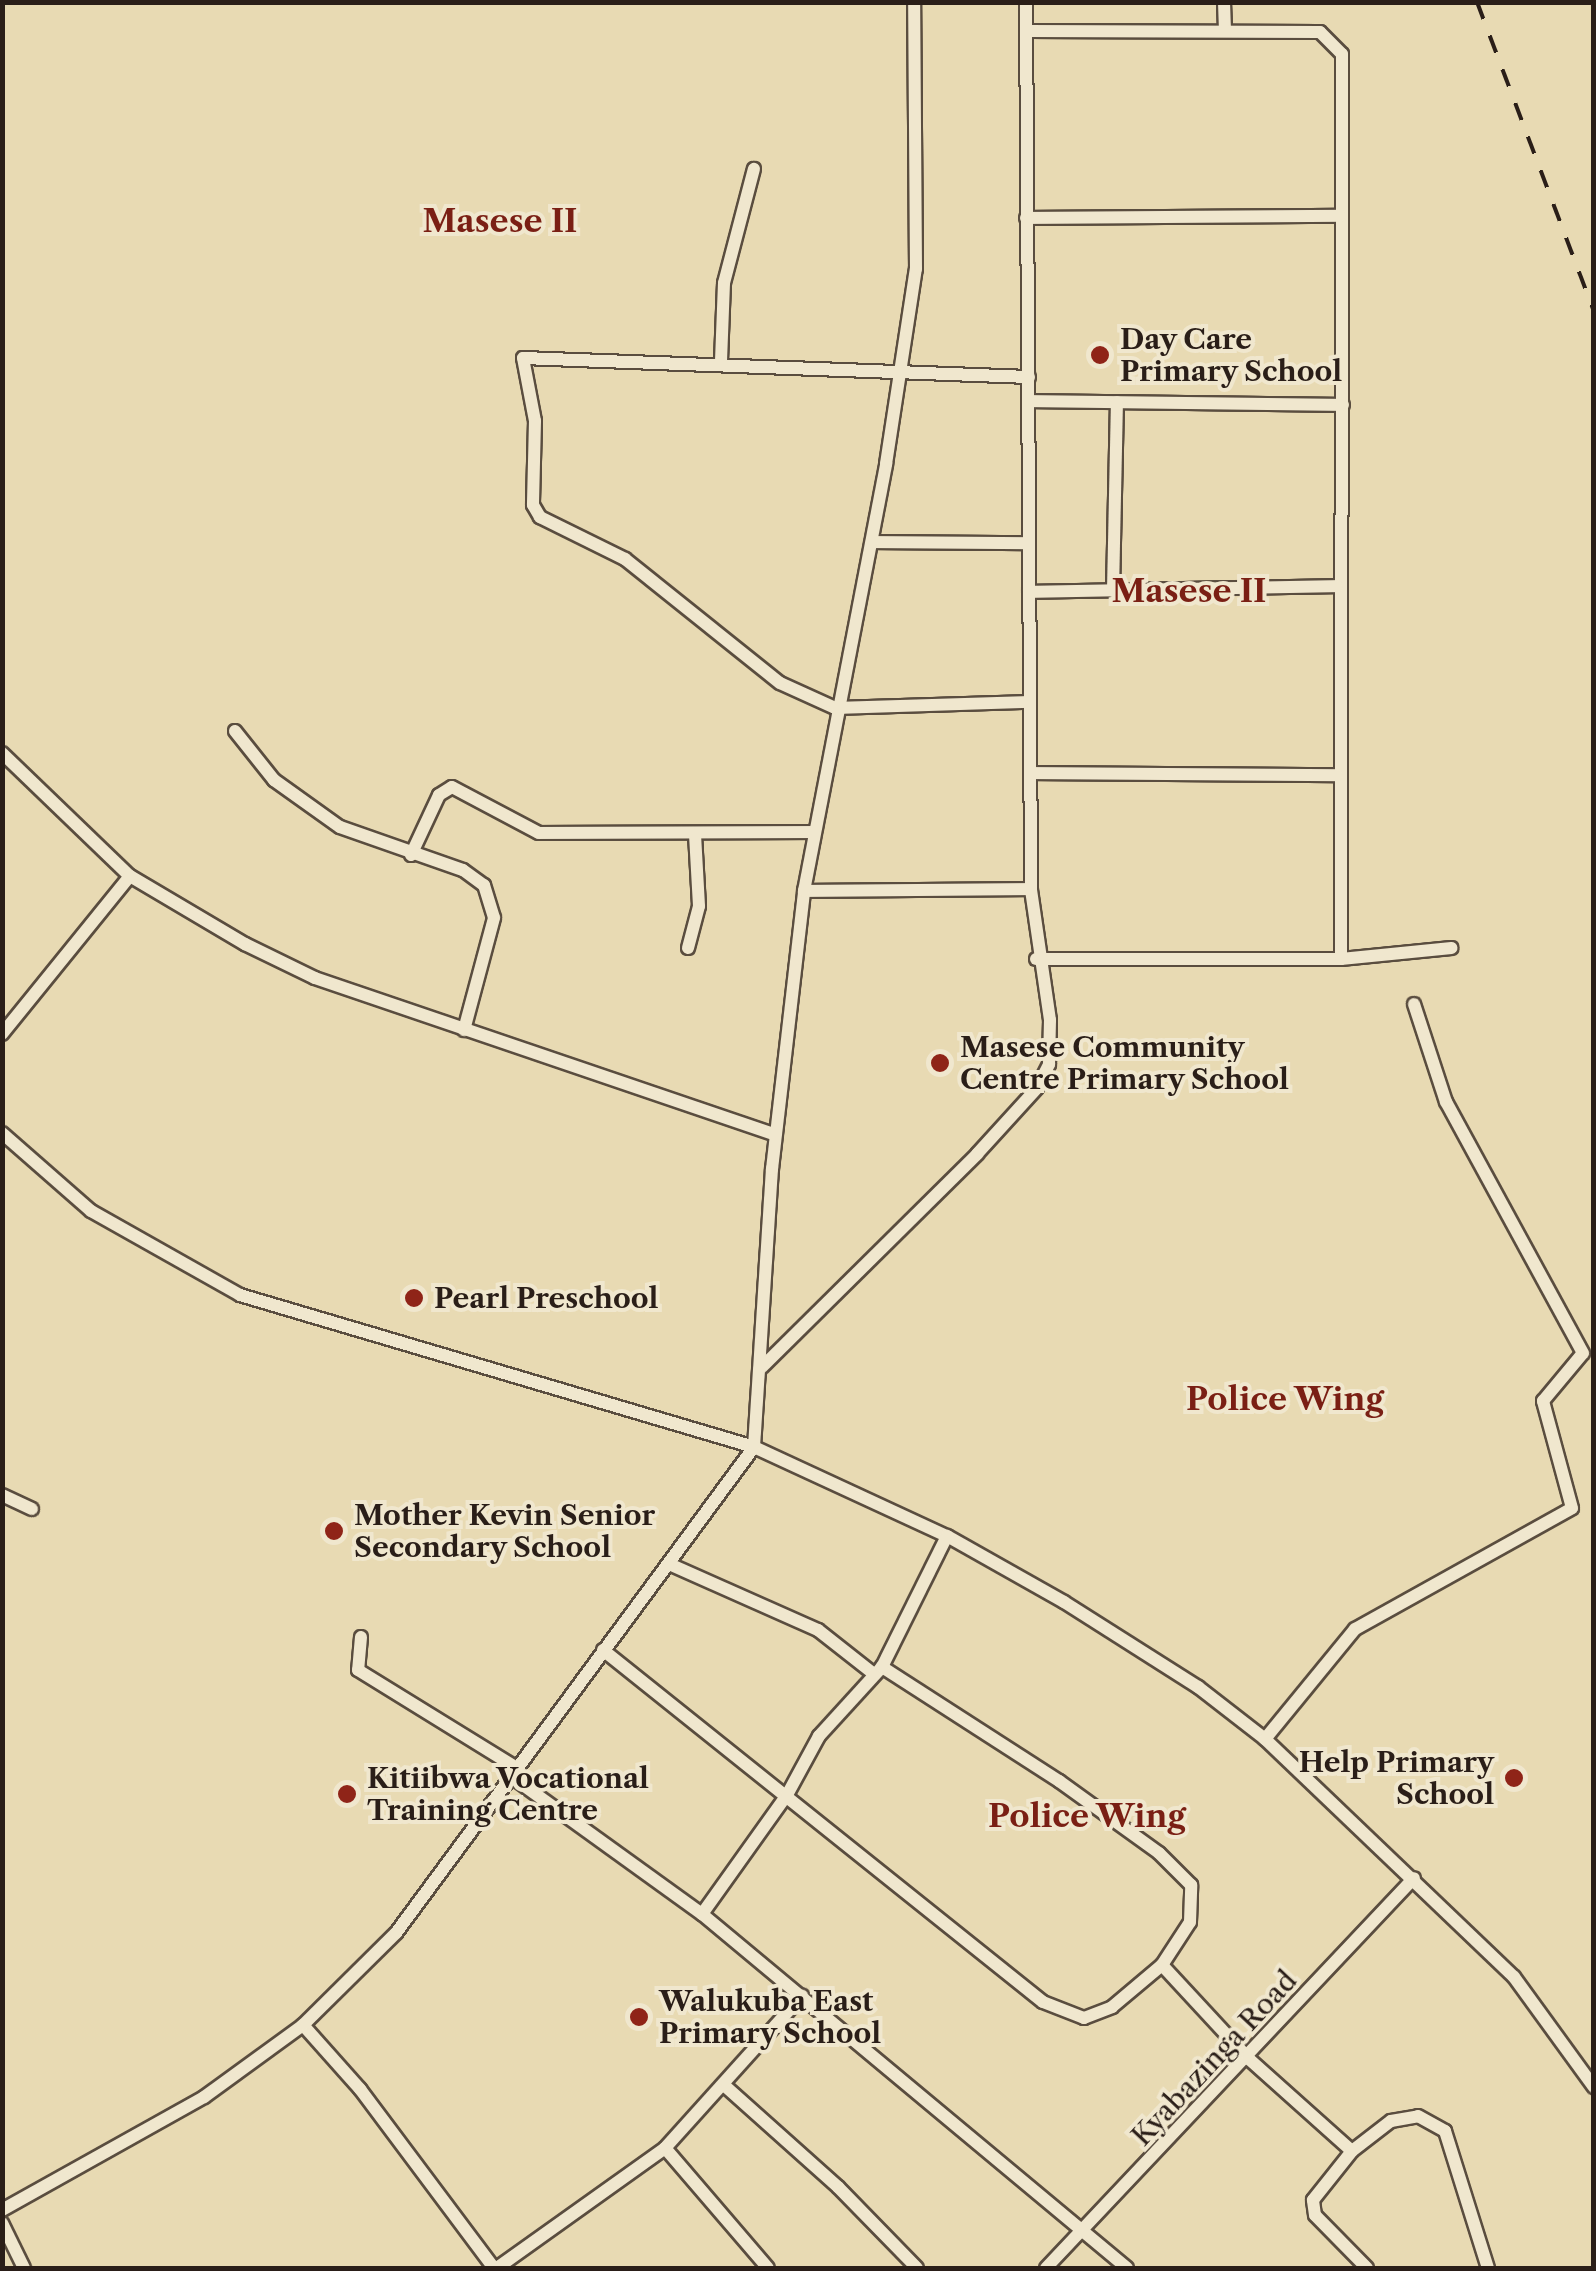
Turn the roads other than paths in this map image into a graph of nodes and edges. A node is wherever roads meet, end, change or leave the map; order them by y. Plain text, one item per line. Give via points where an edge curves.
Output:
1 (914, 2) edge
2 (1026, 2) edge
3 (1224, 2) edge
4 (1225, 29) junction
5 (1028, 31) junction
6 (754, 169) dead end
7 (1340, 216) junction
8 (1026, 218) junction
9 (722, 361) junction
10 (902, 374) junction
11 (1029, 377) junction
12 (1030, 402) junction
13 (1117, 402) junction
14 (1343, 405) junction
15 (872, 542) junction
16 (1029, 544) junction
17 (1336, 586) junction
18 (1113, 591) junction
19 (1029, 592) junction
20 (1030, 702) junction
21 (834, 708) junction
22 (235, 731) dead end
23 (2, 753) edge
24 (1031, 773) junction
25 (1337, 774) junction
26 (814, 832) junction
27 (695, 834) junction
28 (411, 856) junction
29 (130, 876) junction
30 (1031, 889) junction
31 (804, 892) junction
32 (688, 948) dead end
33 (1451, 948) dead end
34 (1036, 959) junction
35 (1341, 959) junction
36 (1414, 1004) dead end
37 (464, 1030) junction
38 (2, 1034) edge
39 (2, 1133) edge
40 (775, 1136) junction
41 (1588, 1353) edge
42 (762, 1367) junction
43 (754, 1447) junction
44 (2, 1495) edge
45 (32, 1508) dead end
46 (947, 1536) junction
47 (669, 1564) junction
48 (362, 1637) dead end
49 (603, 1650) junction
50 (878, 1670) junction
51 (1265, 1739) junction
52 (512, 1771) junction
53 (787, 1796) junction
54 (1414, 1878) junction
55 (702, 1914) junction
56 (1162, 1964) junction
57 (802, 1996) junction
58 (303, 2025) junction
59 (1250, 2059) junction
60 (725, 2086) junction
61 (1594, 2087) edge
62 (665, 2148) junction
63 (1352, 2151) junction
64 (2, 2210) edge
65 (2, 2223) edge
66 (1084, 2230) junction
67 (24, 2268) edge
68 (496, 2268) edge
69 (768, 2268) edge
70 (917, 2268) edge
71 (1046, 2268) edge
72 (1127, 2268) edge
73 (1366, 2268) edge
74 (1488, 2268) edge

1 - 10 street via 916,269
2 - 5 street
3 - 4 street
4 - 5 street
4 - 7 street via 1320,32 1338,44
5 - 8 street
6 - 9 street via 724,282
7 - 8 street
7 - 14 street
8 - 11 street
9 - 10 street
9 - 21 street via 698,366 523,358 535,421 533,505 556,527 625,559 780,682
10 - 11 street
10 - 15 street
11 - 12 street
12 - 13 street
12 - 16 street
13 - 14 street
13 - 18 street
14 - 17 street
15 - 16 street
15 - 21 street
16 - 19 street
17 - 18 street
17 - 25 street
18 - 19 street
19 - 20 street
20 - 21 street
20 - 24 street
21 - 26 street
22 - 28 street via 274,780 320,814
23 - 29 street
24 - 25 street
24 - 30 street
25 - 35 street
26 - 27 street
26 - 31 street
27 - 28 street via 539,833 452,787 438,795
27 - 32 street via 698,906
28 - 37 street via 475,876 494,906
29 - 37 street via 315,978
29 - 38 street
30 - 31 street
30 - 34 street
31 - 40 street
33 - 35 street
34 - 35 street
34 - 42 street via 1051,1046 1037,1088
36 - 41 street via 1446,1102
37 - 40 street
39 - 43 street via 92,1211 240,1295
40 - 42 street
41 - 51 street via 1542,1401 1572,1492 1568,1513 1355,1628
42 - 43 street
43 - 46 street
43 - 47 street
44 - 45 street
46 - 50 street
46 - 51 street via 1129,1642
47 - 49 street
47 - 50 street via 818,1630
48 - 52 street via 358,1670
49 - 52 street
49 - 53 street
50 - 53 street via 819,1736
50 - 56 street via 1060,1780 1178,1870 1194,1900 1190,1922
51 - 54 street
52 - 55 street
52 - 58 street via 396,1933
53 - 55 street
53 - 56 street via 1064,2015 1099,2014
54 - 59 street, Kyabazinga Road
54 - 61 street via 1514,1977
55 - 57 street
56 - 59 street
57 - 60 street
57 - 66 street
58 - 64 street via 204,2097
58 - 68 street
59 - 63 street
59 - 66 street, Kyabazinga Road
60 - 62 street
60 - 70 street
62 - 68 street
62 - 69 street
63 - 73 street via 1312,2206
63 - 74 street via 1404,2117 1418,2116 1445,2131
65 - 67 street
66 - 71 street, Kyabazinga Road
66 - 72 street

